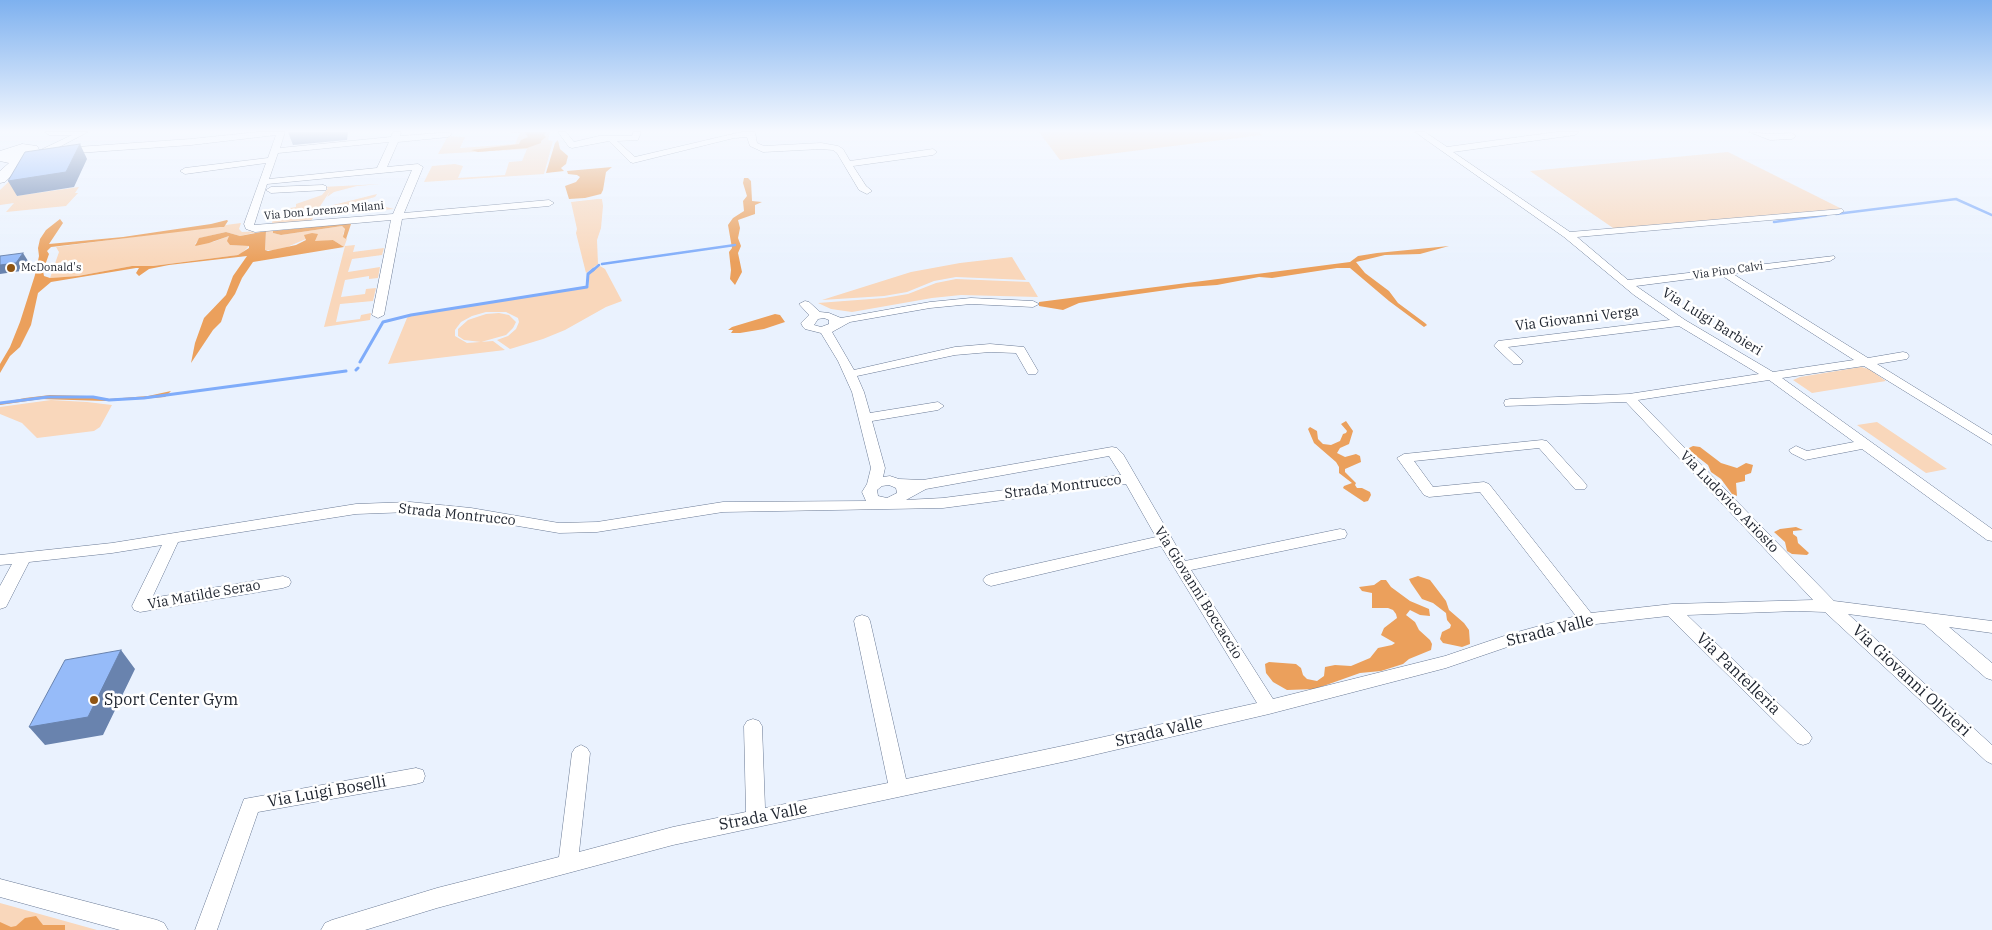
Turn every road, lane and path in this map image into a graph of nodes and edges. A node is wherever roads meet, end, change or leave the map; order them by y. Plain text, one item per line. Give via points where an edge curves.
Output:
1 (266, 175) edge
2 (341, 175) edge
3 (415, 175) edge
4 (855, 175) edge
5 (1482, 175) edge
6 (262, 186) junction
7 (323, 188) dead end
8 (867, 192) dead end
9 (549, 203) dead end
10 (1839, 211) dead end
11 (398, 217) junction
12 (1568, 235) junction
13 (1830, 258) dead end
14 (1723, 272) junction
15 (1626, 284) junction
16 (805, 304) dead end
17 (1033, 304) dead end
18 (378, 315) dead end
19 (854, 318) joint
20 (1681, 322) junction
21 (831, 324) junction
22 (1903, 356) dead end
23 (1517, 361) dead end
24 (1866, 362) junction
25 (1032, 371) dead end
26 (851, 374) junction
27 (1771, 376) junction
28 (1630, 398) junction
29 (1562, 400) joint
30 (1510, 403) dead end
31 (938, 406) dead end
32 (865, 418) junction
33 (1992, 441) edge
34 (1865, 444) junction
35 (1796, 450) dead end
36 (1128, 479) junction
37 (1580, 486) dead end
38 (888, 496) junction
39 (1340, 534) dead end
40 (1992, 536) edge
41 (173, 538) junction
42 (1165, 540) junction
43 (24, 558) junction
44 (0, 560) edge
45 (1181, 567) junction
46 (991, 580) dead end
47 (283, 582) dead end
48 (0, 603) edge
49 (1829, 606) junction
50 (1672, 610) junction
51 (1926, 617) junction
52 (1587, 619) junction
53 (862, 621) dead end
54 (1992, 627) edge
55 (1992, 673) edge
56 (1268, 707) junction
57 (754, 726) dead end
58 (1803, 738) dead end
59 (581, 753) dead end
60 (1992, 756) edge
61 (416, 776) dead end
62 (899, 789) junction
63 (756, 819) junction
64 (568, 863) junction
65 (0, 888) edge
66 (157, 930) edge
67 (206, 930) edge
68 (335, 930) edge

1 - 6 street
2 - 6 street
3 - 11 street
4 - 8 street
5 - 12 street, Via Luigi Barbieri
6 - 7 street
6 - 11 street, Via Don Lorenzo Milani via 250,227 266,229
9 - 11 street, Via Don Lorenzo Milani
10 - 12 street
11 - 18 street
12 - 15 street, Via Luigi Barbieri
13 - 14 street, Via Pino Calvi
14 - 15 street, Via Pino Calvi
14 - 24 street
15 - 20 street, Via Luigi Barbieri
16 - 21 street
17 - 19 street via 956,302
19 - 21 street
20 - 23 street, Via Giovanni Verga via 1500,346
20 - 27 street, Via Luigi Barbieri
21 - 26 street
22 - 24 street
24 - 27 street
24 - 33 street
25 - 26 street via 1020,350 990,348 955,351
26 - 32 street
27 - 28 street
27 - 34 street, Via Luigi Barbieri
28 - 29 street
28 - 49 street, Via Ludovico Ariosto
29 - 30 street
31 - 32 street
32 - 38 street via 878,474
34 - 35 street via 1805,456
34 - 40 street, Via Luigi Barbieri
36 - 38 street, Strada Montrucco via 943,503
36 - 38 street, Strada Montrucco via 1112,451 928,484
36 - 42 street, Via Giovanni Boccaccio
37 - 52 street via 1542,444 1404,458 1429,492 1484,487
38 - 41 street, Strada Montrucco via 855,506 724,507 597,527 559,528 410,507 356,509
39 - 45 street
41 - 43 street, Strada Montrucco
41 - 47 street, Via Matilde Serao via 140,606
42 - 45 street, Via Giovanni Boccaccio
42 - 46 street
43 - 44 street, Strada Montrucco
43 - 48 street
45 - 56 street, Via Giovanni Boccaccio
49 - 50 street, Strada Valle
49 - 51 street, Strada Valle
49 - 60 street, Via Giovanni Olivieri
50 - 52 street, Strada Valle
50 - 58 street, Via Pantelleria
51 - 54 street, Strada Valle
51 - 55 street
52 - 56 street, Strada Valle via 1446,662
53 - 62 street
56 - 62 street, Strada Valle
57 - 63 street
59 - 64 street
61 - 67 street, Via Luigi Boselli via 251,805
62 - 63 street, Strada Valle
63 - 64 street, Strada Valle
64 - 68 street, Strada Valle
65 - 66 street

